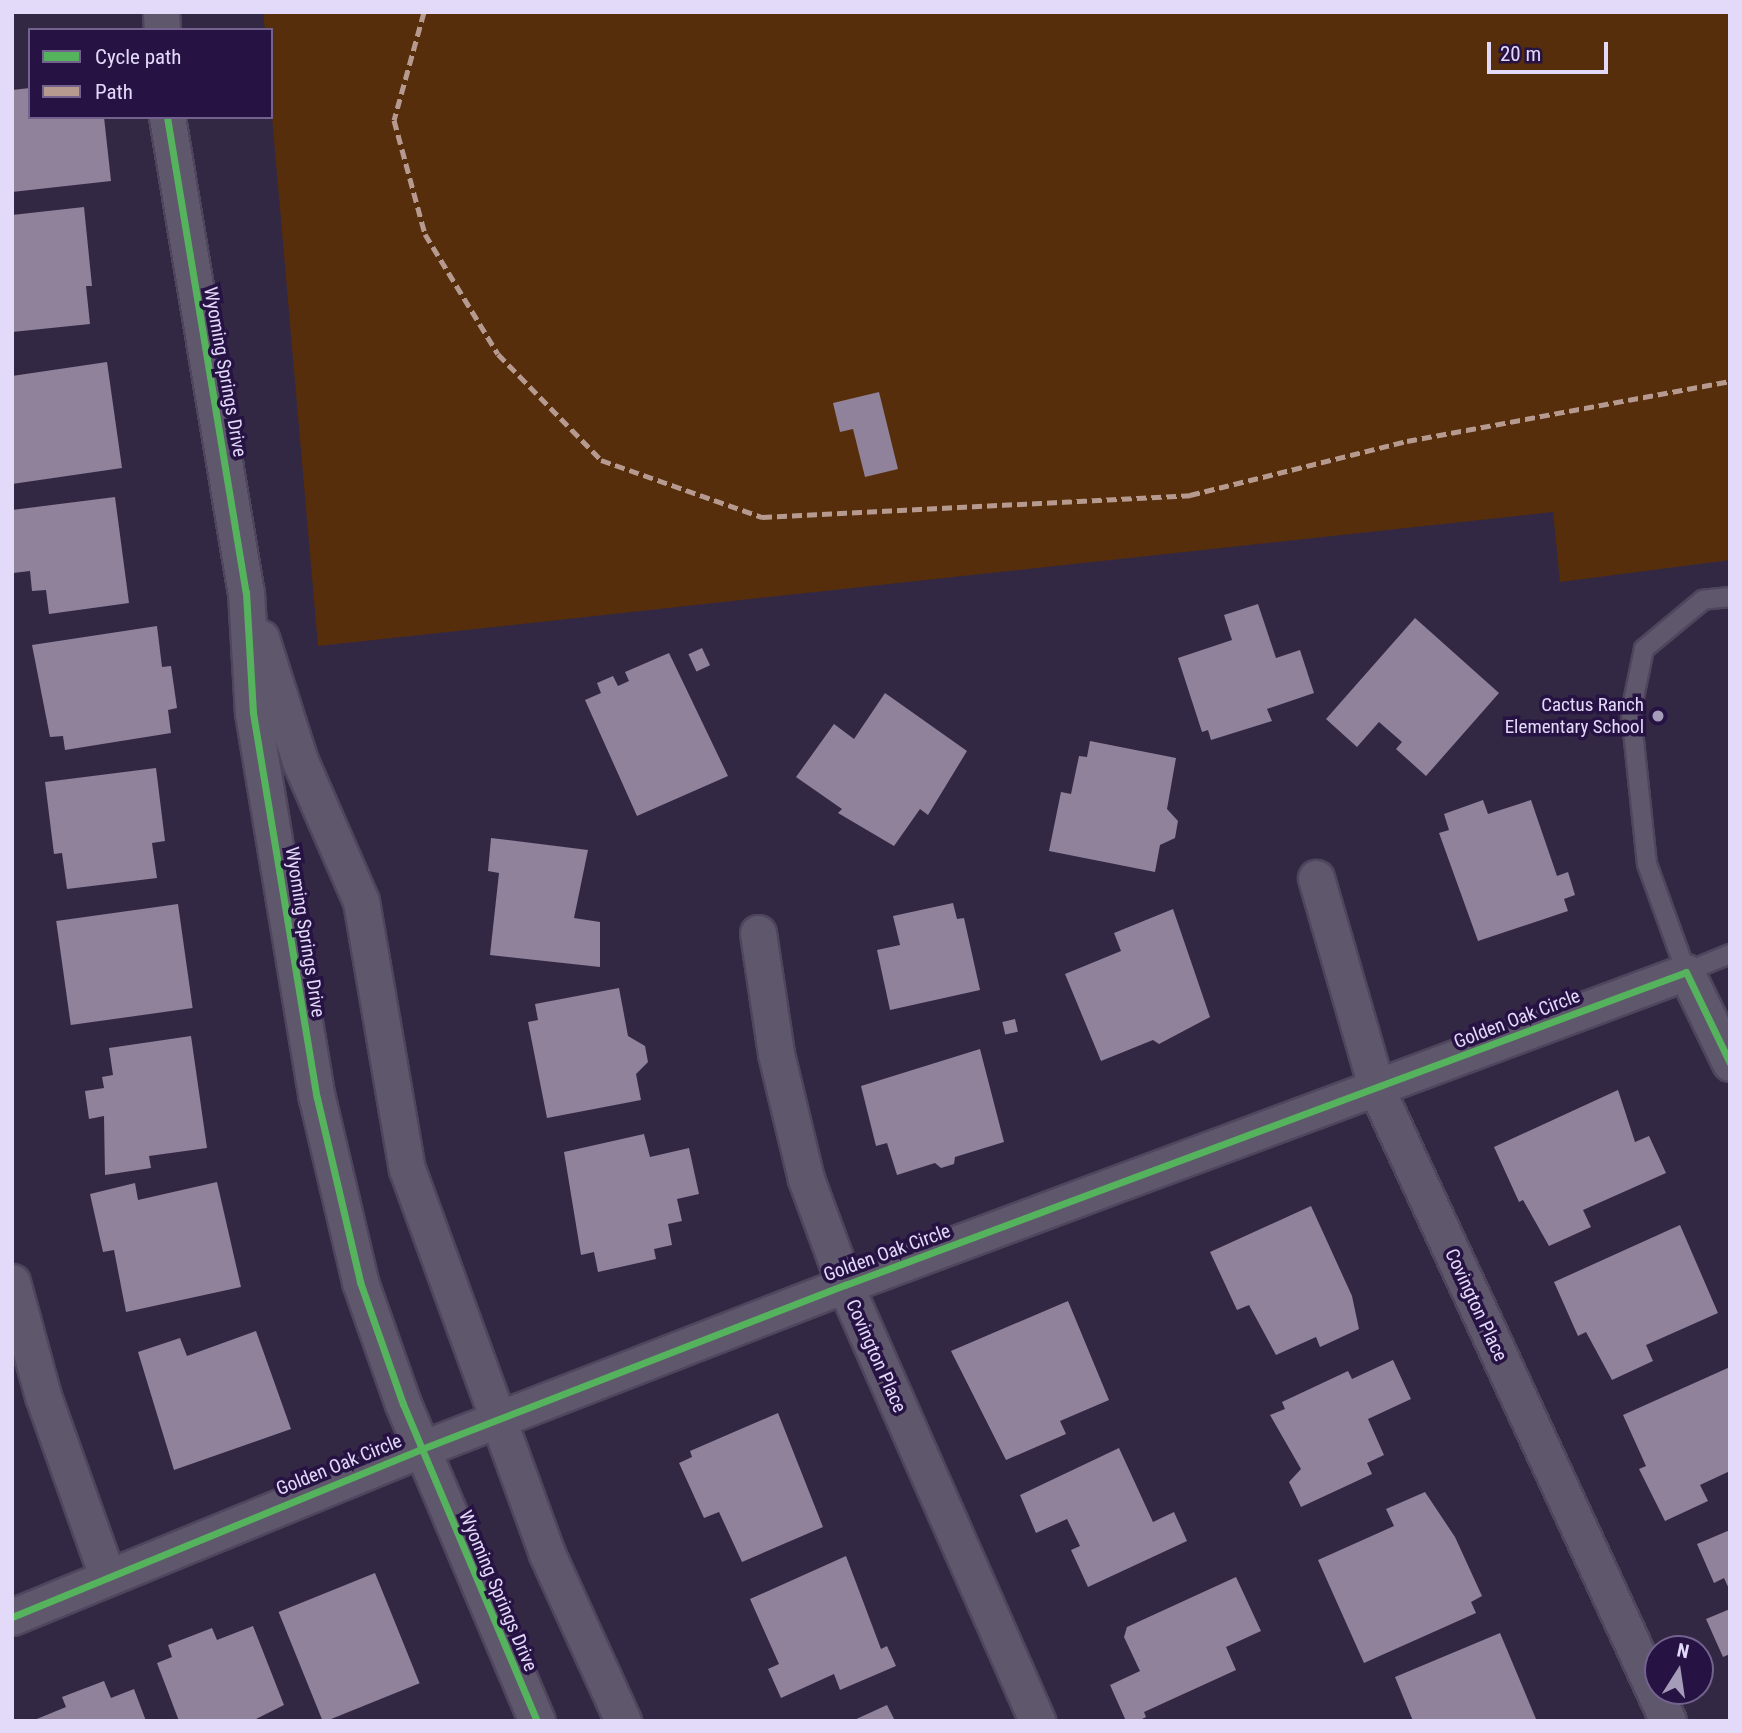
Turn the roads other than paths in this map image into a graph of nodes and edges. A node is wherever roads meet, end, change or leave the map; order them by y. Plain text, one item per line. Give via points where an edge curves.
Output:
1 (167, 119) edge
2 (246, 592) junction
3 (1730, 597) edge
4 (1316, 878) dead end
5 (758, 933) dead end
6 (1730, 954) edge
7 (1686, 972) junction
8 (1730, 1063) edge
9 (1377, 1090) junction
10 (12, 1282) edge
11 (845, 1285) junction
12 (495, 1420) junction
13 (419, 1450) junction
14 (107, 1576) junction
15 (12, 1617) edge
16 (537, 1721) edge
17 (623, 1721) edge
18 (1037, 1721) edge
19 (1668, 1721) edge

1 - 2 street, Wyoming Springs Drive
2 - 12 street, Wyoming Springs Drive via 300,761 361,901 407,1169
2 - 13 street, Wyoming Springs Drive via 253,713 317,1098 360,1282
3 - 7 lane via 1703,600 1644,649 1631,712 1647,864
4 - 9 street, Covington Place
5 - 11 street, Covington Place via 776,1054 806,1179
6 - 7 lane
7 - 8 street
7 - 9 street, Golden Oak Circle
9 - 11 street, Golden Oak Circle
9 - 19 street, Covington Place
10 - 14 street via 43,1396
11 - 12 street, Golden Oak Circle
11 - 18 street, Covington Place
12 - 13 street, Golden Oak Circle
12 - 17 street, Wyoming Springs Drive via 547,1554
13 - 14 street, Golden Oak Circle
13 - 16 street, Wyoming Springs Drive
14 - 15 street, Golden Oak Circle

